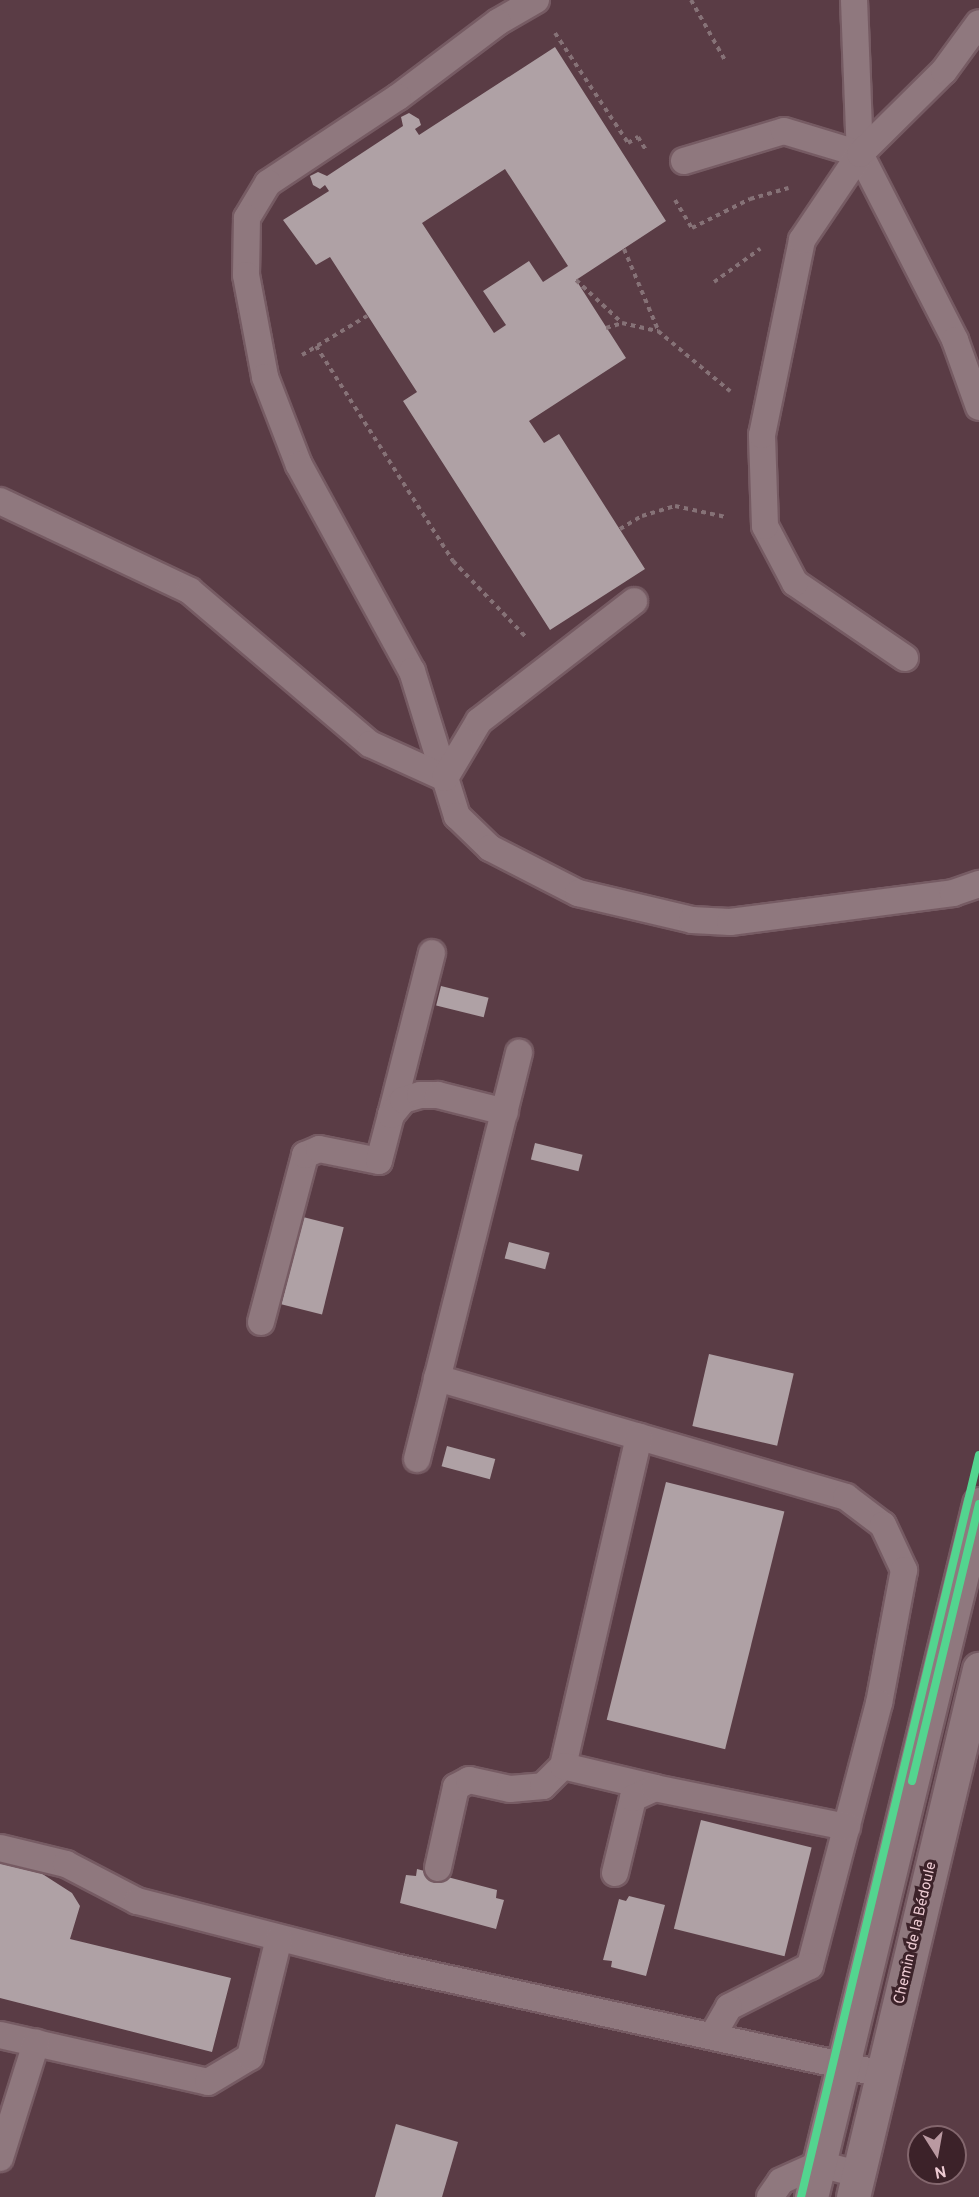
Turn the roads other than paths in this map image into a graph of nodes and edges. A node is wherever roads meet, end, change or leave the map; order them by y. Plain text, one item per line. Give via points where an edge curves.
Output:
1 (536, 0) edge
2 (854, 0) edge
3 (979, 23) edge
4 (860, 154) junction
5 (684, 161) dead end
6 (979, 407) edge
7 (0, 501) edge
8 (634, 602) dead end
9 (905, 658) dead end
10 (444, 778) junction
11 (979, 884) edge
12 (432, 953) dead end
13 (519, 1053) dead end
14 (505, 1112) junction
15 (391, 1115) junction
16 (261, 1322) dead end
17 (437, 1378) junction
18 (639, 1437) junction
19 (417, 1460) dead end
20 (979, 1504) edge
21 (940, 1667) junction
22 (977, 1686) edge
23 (563, 1766) junction
24 (655, 1788) junction
25 (847, 1827) junction
26 (0, 1848) edge
27 (438, 1868) dead end
28 (615, 1873) dead end
29 (279, 1938) junction
30 (0, 2035) edge
31 (713, 2035) junction
32 (36, 2043) junction
33 (843, 2065) junction
34 (882, 2074) junction
35 (0, 2158) edge
36 (819, 2164) junction
37 (856, 2186) edge
38 (770, 2197) edge
39 (811, 2197) edge

1 - 10 lane via 498,22 398,97 268,183 247,218 246,275 265,377 299,465 412,671
2 - 4 lane
3 - 4 lane via 944,71
4 - 5 lane via 784,131
4 - 6 lane via 955,340
4 - 9 lane via 802,240 765,420 765,526 795,583
7 - 10 lane via 190,591 370,744
8 - 10 lane via 479,721
10 - 11 lane via 457,816 490,848 578,893 692,920 730,922 953,893
12 - 15 lane
13 - 14 lane
14 - 15 lane via 438,1095 420,1095 403,1100
14 - 17 lane
15 - 16 lane via 379,1161 319,1149 305,1155
17 - 18 lane
17 - 19 lane
18 - 23 lane
18 - 25 lane via 846,1497 883,1525 904,1570 879,1703
20 - 21 street
21 - 22 lane
21 - 33 street
22 - 34 street, Chemin de la Bédoule
23 - 24 lane
23 - 27 lane via 543,1786 510,1789 469,1780 456,1787
24 - 25 lane
24 - 28 lane via 633,1798
25 - 31 lane via 810,1966 729,2007
26 - 29 lane via 66,1864 137,1901
29 - 31 lane via 390,1966
29 - 32 lane via 250,2057 208,2082
30 - 32 lane
31 - 33 lane
32 - 35 lane
33 - 34 lane
33 - 36 street
34 - 37 street, Chemin de la Bédoule
36 - 37 lane
36 - 38 lane via 781,2181
36 - 39 street

